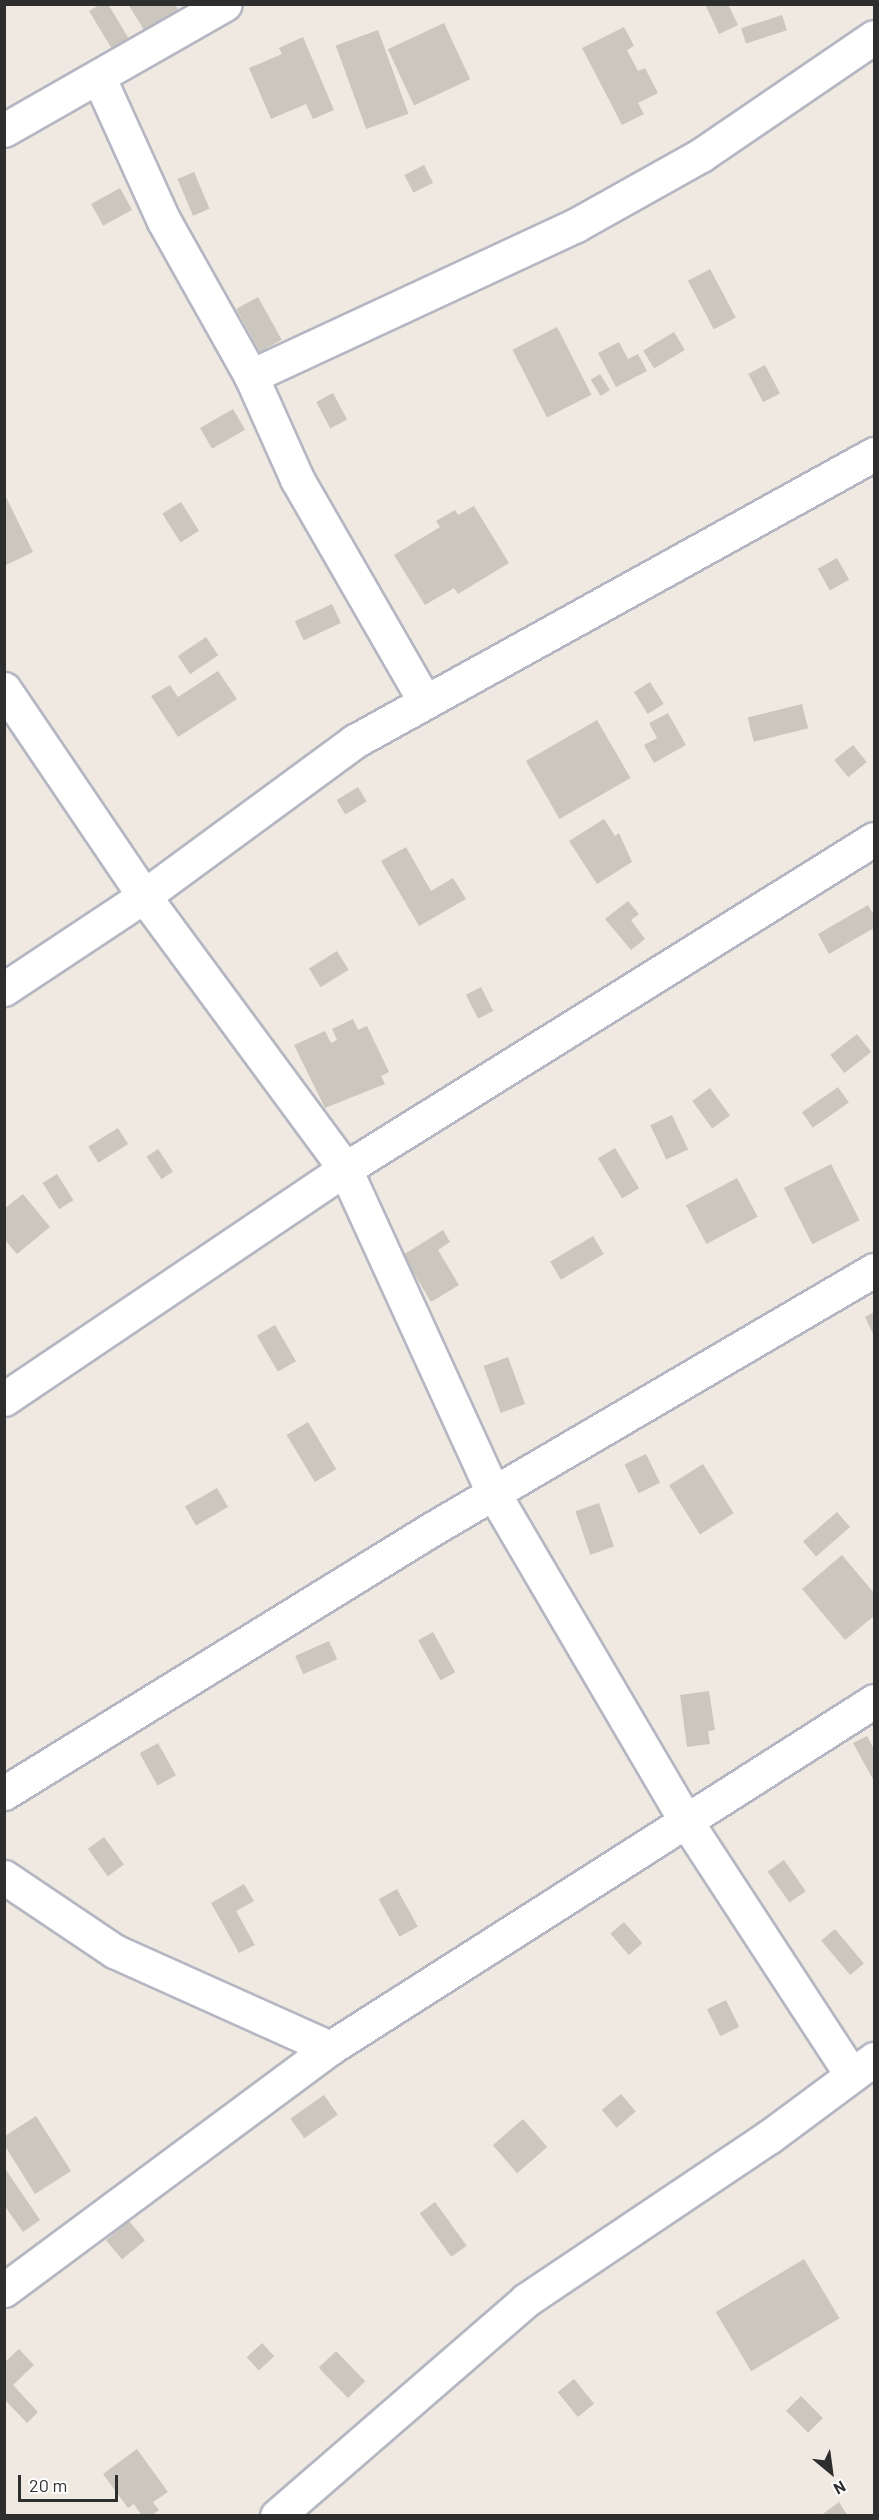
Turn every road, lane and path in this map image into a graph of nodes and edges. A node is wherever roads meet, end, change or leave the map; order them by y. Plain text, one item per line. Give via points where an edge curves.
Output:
1 (225, 4) edge
2 (874, 37) edge
3 (99, 78) junction
4 (4, 130) edge
5 (251, 376) junction
6 (874, 454) edge
7 (4, 689) edge
8 (424, 700) junction
9 (874, 838) edge
10 (144, 897) junction
11 (4, 989) edge
12 (345, 1169) junction
13 (874, 1270) edge
14 (4, 1399) edge
15 (494, 1494) junction
16 (874, 1701) edge
17 (4, 1793) edge
18 (686, 1821) junction
19 (4, 1877) edge
20 (330, 2049) junction
21 (863, 2067) edge
22 (4, 2290) edge
23 (277, 2516) edge

1 - 3 street
2 - 5 street via 701,155 576,225
3 - 4 street
3 - 5 street via 164,221
5 - 8 street via 297,479
6 - 8 street
7 - 10 street
8 - 10 street via 355,741
9 - 12 street
10 - 11 street
10 - 12 street
12 - 14 street
12 - 15 street
13 - 15 street
15 - 17 street via 165,1691
15 - 18 street
16 - 18 street
18 - 20 street
18 - 21 street
19 - 20 street via 114,1950
20 - 22 street
21 - 23 street via 769,2138 526,2300

